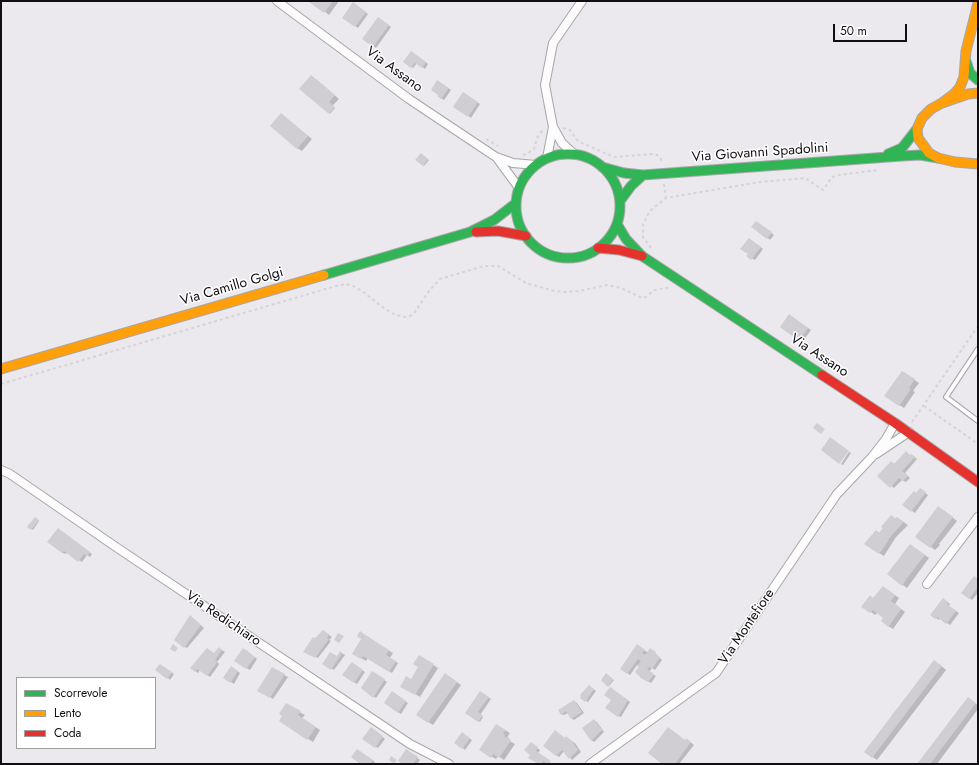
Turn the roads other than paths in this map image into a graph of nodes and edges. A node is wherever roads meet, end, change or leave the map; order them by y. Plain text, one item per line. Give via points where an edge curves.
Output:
1 (277, 1) edge
2 (582, 1) edge
3 (978, 3) edge
4 (978, 30) edge
5 (968, 42) junction
6 (966, 61) junction
7 (978, 80) edge
8 (978, 93) edge
9 (942, 102) junction
10 (553, 127) junction
11 (917, 128) junction
12 (574, 154) junction
13 (496, 157) junction
14 (547, 158) junction
15 (879, 158) junction
16 (938, 158) junction
17 (978, 164) edge
18 (536, 165) junction
19 (602, 167) junction
20 (643, 175) junction
21 (519, 188) junction
22 (620, 201) junction
23 (516, 203) junction
24 (617, 224) junction
25 (470, 232) junction
26 (526, 236) junction
27 (598, 248) junction
28 (642, 256) junction
29 (978, 349) edge
30 (1, 369) edge
31 (978, 421) edge
32 (895, 422) junction
33 (910, 432) junction
34 (872, 457) junction
35 (1, 470) edge
36 (978, 482) edge
37 (978, 517) edge
38 (928, 584) dead end
39 (449, 764) edge
40 (590, 764) edge

1 - 13 street, Via Assano via 409,98
2 - 10 street via 553,42 545,85
3 - 5 main road, Via Giovanni Spadolini
4 - 5 main road
5 - 6 main road, Via Giovanni Spadolini
6 - 7 main road via 970,73
6 - 9 main road, Via Giovanni Spadolini via 960,87
8 - 9 main road
9 - 11 main road, Via Giovanni Spadolini via 922,118
10 - 12 street via 562,143
10 - 14 street
11 - 15 main road, Via Giovanni Spadolini via 902,148
11 - 16 main road via 918,138 923,147
12 - 14 main road via 560,154
12 - 19 main road via 589,158
13 - 18 street, Via Assano via 513,164
13 - 21 street, Via Assano
14 - 18 main road
15 - 16 main road, Via Giovanni Spadolini
15 - 20 main road, Via Giovanni Spadolini
16 - 17 main road, Via Giovanni Spadolini
18 - 21 main road
19 - 20 main road, Via Giovanni Spadolini
19 - 22 main road via 614,182
20 - 22 main road
21 - 23 main road
22 - 24 main road
23 - 25 main road, Via Camillo Golgi via 494,220
23 - 26 main road via 518,220
24 - 27 main road via 609,238
24 - 28 main road, Via Assano via 626,239
25 - 26 main road, Via Camillo Golgi via 498,231
25 - 30 main road, Via Camillo Golgi
26 - 27 main road via 539,248 554,256 565,258 588,254
27 - 28 main road, Via Assano
28 - 32 main road, Via Assano
29 - 31 lane via 946,397
32 - 33 main road, Via Assano
32 - 34 street, Via Montefiore
33 - 34 street, Via Montefiore
33 - 36 main road, Via Assano
34 - 40 street, Via Montefiore via 837,494 716,672
35 - 39 street, Via Redichiaro via 410,744
37 - 38 street

